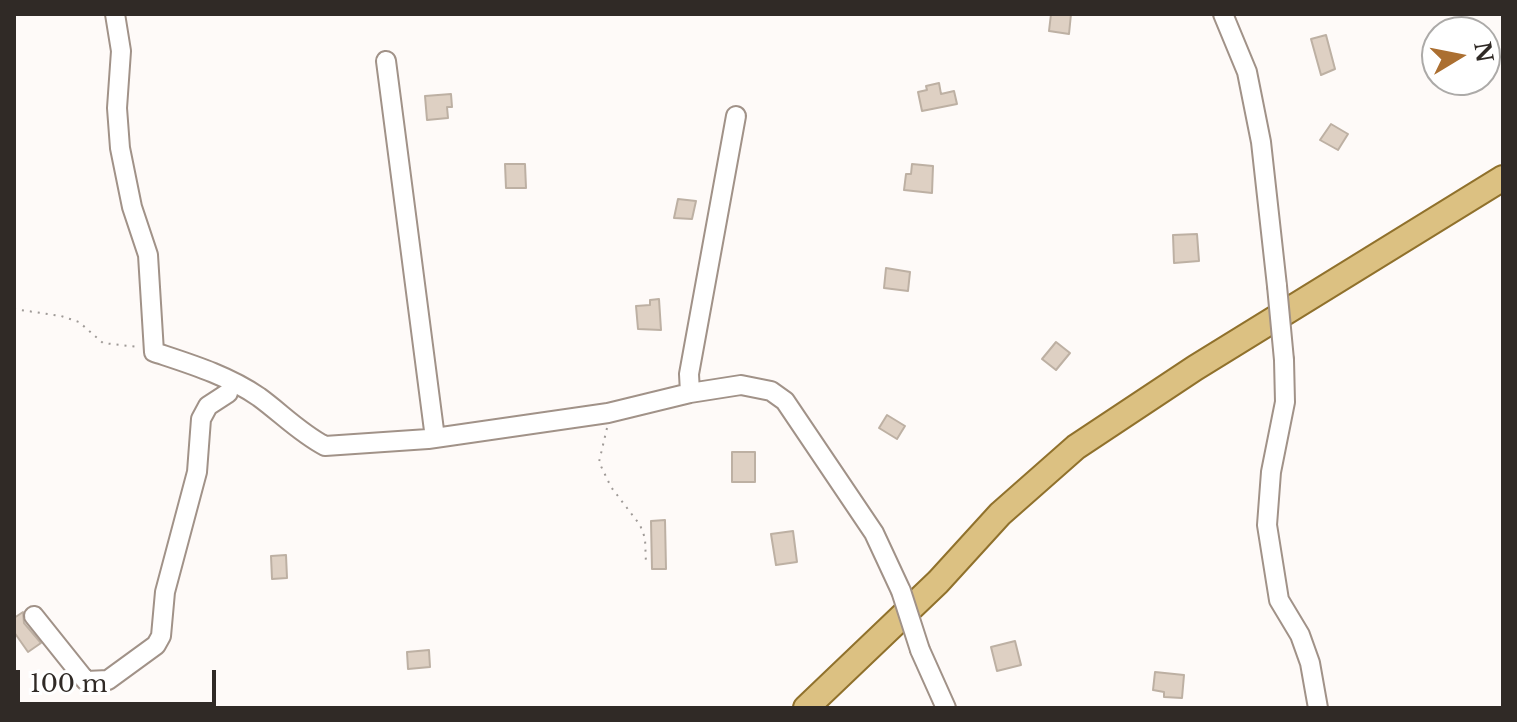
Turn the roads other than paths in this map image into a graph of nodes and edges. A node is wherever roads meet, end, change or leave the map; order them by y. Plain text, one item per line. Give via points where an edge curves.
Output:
1 (115, 14) edge
2 (1223, 14) edge
3 (386, 61) dead end
4 (736, 116) dead end
5 (1503, 178) edge
6 (228, 393) dead end
7 (690, 393) junction
8 (435, 438) junction
9 (34, 616) dead end
10 (806, 708) edge
11 (946, 708) edge
12 (1318, 708) edge

1 - 8 street via 121,51 120,148 148,255 154,352 237,384 325,446
2 - 12 street, bridge via 1247,72 1261,142 1284,360 1285,402 1267,525 1279,600 1300,635
3 - 8 street
4 - 7 street via 689,374
5 - 10 main road via 1076,447 1000,514 938,582
6 - 9 street via 208,406 201,419 197,472 173,553 156,645 108,680 86,681
7 - 8 street via 608,413
7 - 11 street, bridge via 741,385 771,391 785,401 874,533

